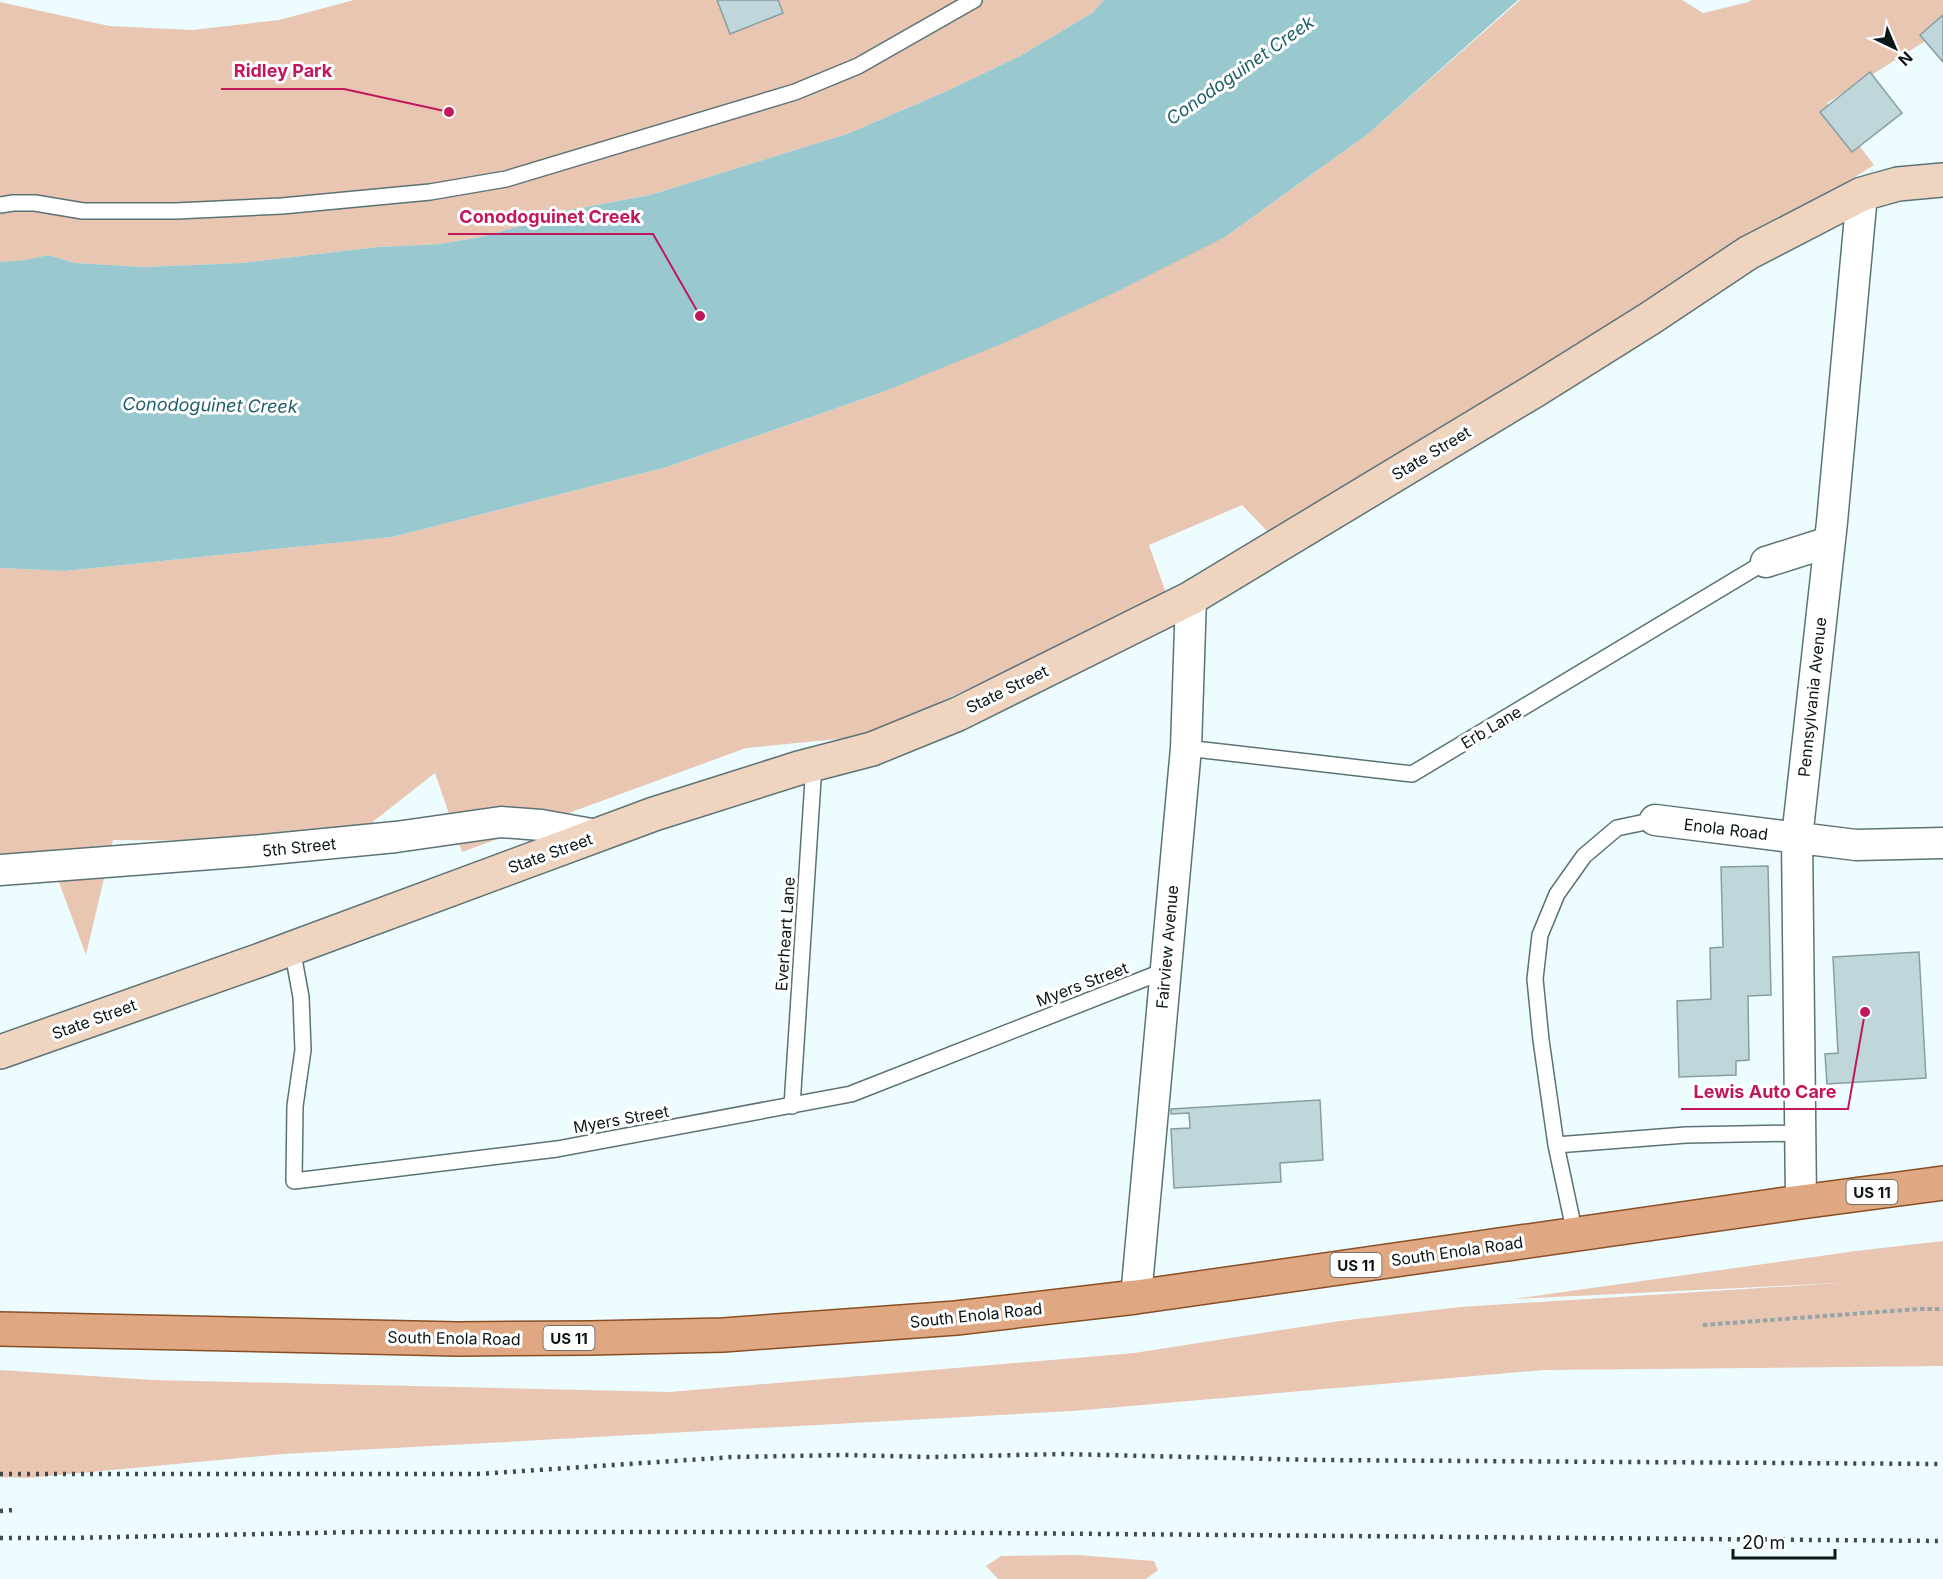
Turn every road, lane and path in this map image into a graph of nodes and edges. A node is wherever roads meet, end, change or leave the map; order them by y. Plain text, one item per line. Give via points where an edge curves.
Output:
1 (974, 0) edge
2 (1943, 180) edge
3 (1862, 194) junction
4 (0, 205) edge
5 (1831, 532) junction
6 (1766, 562) joint
7 (1191, 598) junction
8 (1186, 748) junction
9 (814, 764) junction
10 (1655, 820) joint
11 (597, 835) junction
12 (1797, 838) junction
13 (1943, 843) edge
14 (0, 870) edge
15 (292, 948) junction
16 (1164, 971) junction
17 (0, 1052) edge
18 (792, 1106) junction
19 (1800, 1133) junction
20 (1556, 1145) junction
21 (1943, 1183) edge
22 (1801, 1202) junction
23 (1575, 1234) junction
24 (1136, 1297) junction
25 (1943, 1309) edge
26 (1703, 1325) dead end
27 (0, 1329) edge

1 - 4 lane via 858,66 795,92 506,179 430,192 282,206 83,211 35,203
2 - 3 main road, State Street via 1898,184
3 - 5 street, Pennsylvania Avenue
3 - 7 main road, State Street via 1748,253 1534,391
5 - 6 street, Erb Lane
5 - 12 street, Pennsylvania Avenue
6 - 8 lane, Erb Lane via 1412,774
7 - 8 street, Fairview Avenue
7 - 9 main road, State Street via 958,714 872,749
8 - 16 street, Fairview Avenue
9 - 11 main road, State Street
9 - 18 lane, Everheart Lane
10 - 12 street, Enola Road
10 - 20 lane via 1617,828 1584,856 1557,894 1540,935 1535,979
11 - 14 street, 5th Street via 501,822 262,850
11 - 15 main road, State Street
12 - 13 street, Enola Road via 1856,845
12 - 19 street, Pennsylvania Avenue
15 - 17 main road, State Street
15 - 18 lane, Myers Street via 301,997 303,1050 295,1106 294,1181 557,1149
16 - 18 lane, Myers Street via 851,1094
16 - 24 street, Fairview Avenue
19 - 20 lane via 1686,1135
19 - 22 street, Pennsylvania Avenue
20 - 23 lane
21 - 22 main road, South Enola Road / US 11
22 - 23 main road, South Enola Road / US 11
23 - 24 main road, South Enola Road / US 11
24 - 27 main road, South Enola Road / US 11 via 956,1318 723,1335 458,1339
25 - 26 path

